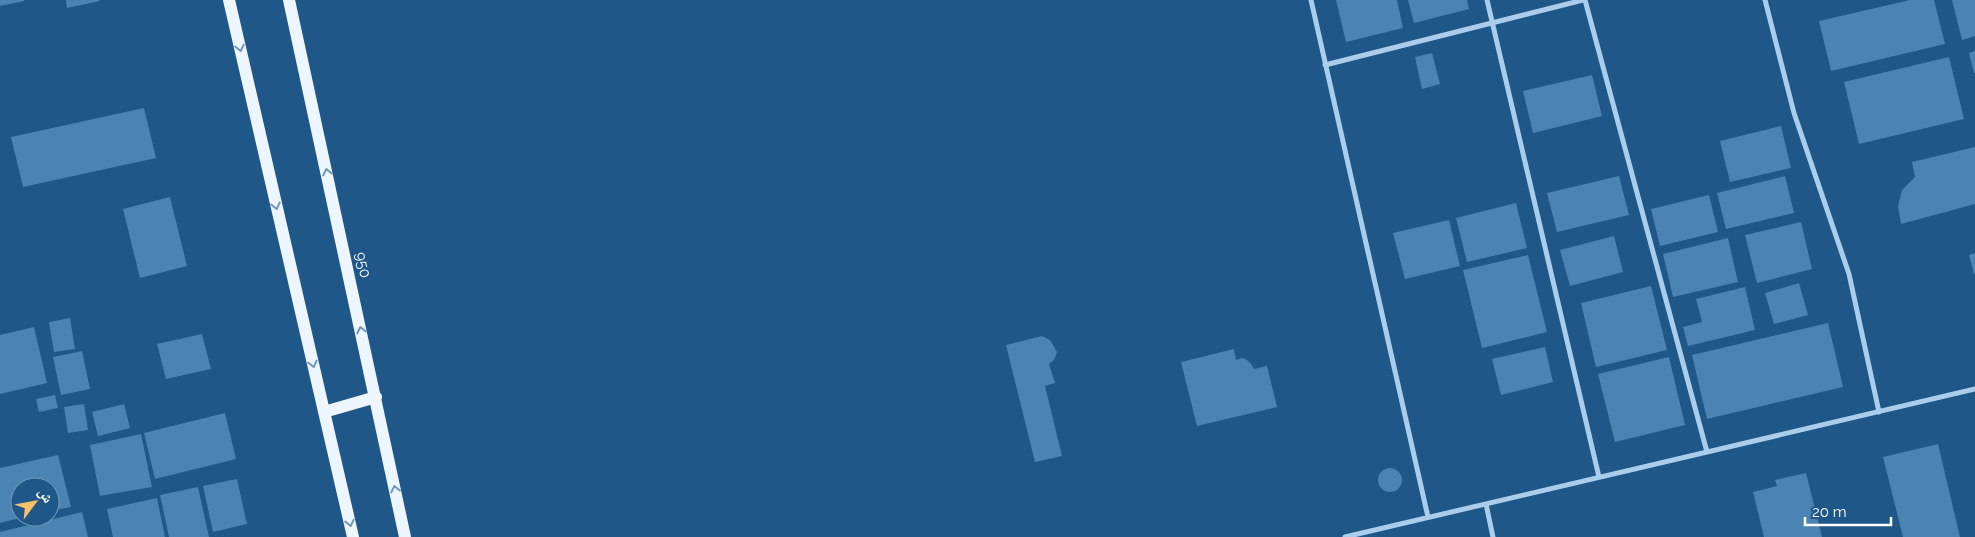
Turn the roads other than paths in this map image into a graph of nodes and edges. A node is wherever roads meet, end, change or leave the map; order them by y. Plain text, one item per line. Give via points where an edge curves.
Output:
1 (229, 0) edge
2 (289, 0) edge
3 (1311, 0) edge
4 (1487, 0) edge
5 (1584, 0) edge
6 (1765, 0) edge
7 (1492, 23) junction
8 (1325, 64) junction
9 (1975, 389) edge
10 (376, 398) junction
11 (324, 412) junction
12 (1879, 412) junction
13 (1707, 452) junction
14 (1600, 477) junction
15 (1486, 504) junction
16 (1428, 517) junction
17 (353, 537) edge
18 (405, 537) edge
19 (1345, 537) edge
20 (1493, 537) edge

1 -> 11 main road
10 -> 2 main road, 950 / 950
3 - 8 street
4 - 7 street
5 - 7 street
5 - 13 street
6 - 12 street via 1794,113 1849,274
7 - 8 street
7 - 14 street
8 - 16 street
9 - 12 street
10 - 11 main road
18 -> 10 main road, 950 / 950
11 -> 17 main road
12 - 13 street
13 - 14 street
14 - 15 street
15 - 16 street
15 - 20 street
16 - 19 street

